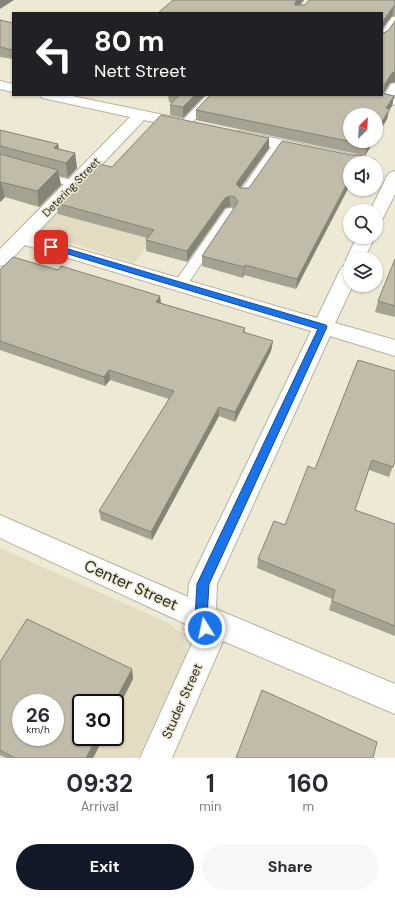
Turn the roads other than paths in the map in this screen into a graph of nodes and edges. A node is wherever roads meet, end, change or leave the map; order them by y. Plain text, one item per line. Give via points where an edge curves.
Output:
1 (395, 18) edge
2 (383, 36) edge
3 (383, 84) edge
4 (0, 86) edge
5 (394, 86) edge
6 (12, 88) edge
7 (52, 96) edge
8 (211, 96) edge
9 (369, 96) edge
10 (391, 101) edge
11 (142, 114) junction
12 (184, 124) junction
13 (200, 127) edge
14 (223, 132) edge
15 (278, 145) junction
16 (343, 158) edge
17 (0, 164) edge
18 (383, 165) edge
19 (395, 168) edge
20 (395, 176) edge
21 (74, 184) junction
22 (243, 195) edge
23 (382, 204) edge
24 (230, 212) edge
25 (22, 238) junction
26 (0, 260) edge
27 (180, 285) junction
28 (343, 285) edge
29 (323, 327) junction
30 (395, 348) edge
31 (0, 526) edge
32 (201, 617) junction
33 (395, 699) edge
34 (156, 758) edge

1 - 2 lane
3 - 5 lane
4 - 6 street
5 - 10 lane
7 - 11 street
8 - 12 lane
9 - 10 lane
11 - 12 street
11 - 21 street, Detering Street
12 - 13 street
14 - 15 street
15 - 16 street
15 - 22 lane
17 - 21 lane
18 - 19 street
20 - 23 street
21 - 25 street, Detering Street
24 - 27 lane
25 - 26 street, Detering Street
25 - 27 street
27 - 29 street
28 - 29 street, Studer Street
29 - 30 street
29 - 32 street, Studer Street via 203,584
31 - 32 street, Center Street
32 - 33 street, Center Street
32 - 34 street, Studer Street via 209,640

